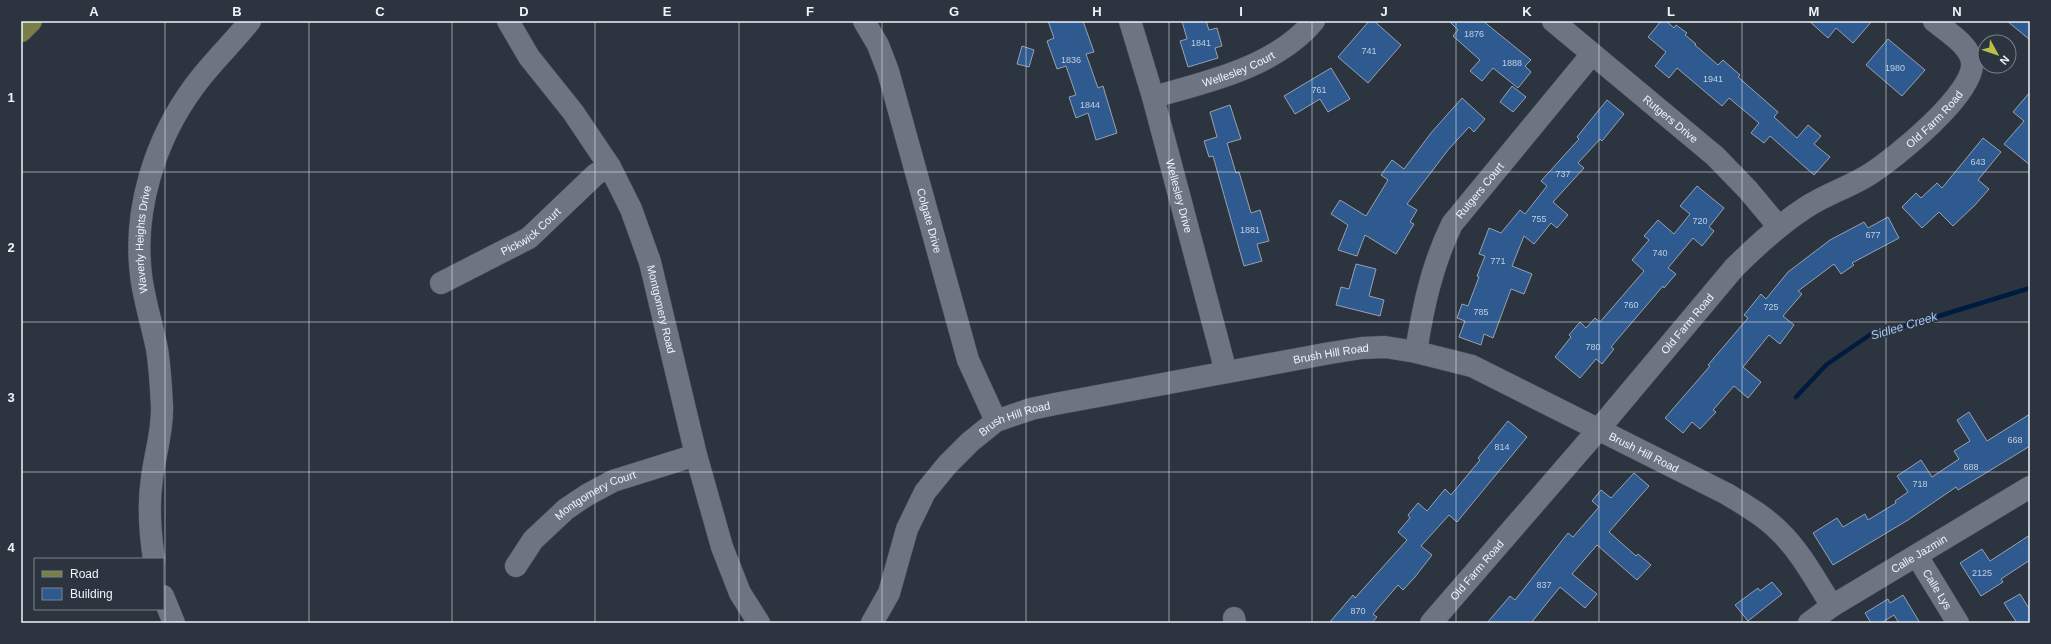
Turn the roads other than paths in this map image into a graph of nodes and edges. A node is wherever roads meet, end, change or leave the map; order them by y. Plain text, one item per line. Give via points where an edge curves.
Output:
1 (31, 21) edge
2 (250, 21) edge
3 (508, 21) edge
4 (864, 21) edge
5 (1130, 21) edge
6 (1314, 21) edge
7 (1553, 21) edge
8 (1934, 21) edge
9 (21, 31) edge
10 (1592, 54) junction
11 (1153, 97) junction
12 (610, 167) junction
13 (1778, 226) junction
14 (442, 283) dead end
15 (1416, 352) junction
16 (1226, 372) junction
17 (996, 421) junction
18 (1598, 430) junction
19 (696, 455) junction
20 (2030, 487) edge
21 (1917, 556) junction
22 (154, 558) edge
23 (516, 566) dead end
24 (164, 598) edge
25 (1832, 606) junction
26 (174, 623) edge
27 (759, 623) edge
28 (872, 623) edge
29 (1431, 623) edge
30 (1809, 623) edge
31 (1958, 623) edge

1 - 9 main road
2 - 22 street, Waverly Heights Drive via 194,86 176,113 154,161 141,220 141,274 157,349 162,418 151,479 150,512
3 - 12 street, Montgomery Road via 529,57 573,112
4 - 17 street, Colgate Drive via 878,45 888,71 968,360
5 - 11 street, Wellesley Drive
6 - 11 street, Wellesley Court via 1294,40 1239,71
7 - 10 street, Rutgers Drive
8 - 13 street, Old Farm Road via 1969,53 1972,63 1971,75 1963,90 1921,135 1870,174 1807,206
10 - 13 street, Rutgers Drive via 1715,156
10 - 15 street, Rutgers Court via 1452,224 1439,251 1430,280
11 - 16 street, Wellesley Drive
12 - 14 street, Pickwick Court via 596,174 529,238
12 - 19 street, Montgomery Road via 631,209 650,262
13 - 18 street, Old Farm Road via 1734,268
15 - 16 street, Brush Hill Road via 1385,347 1362,348
15 - 18 street, Brush Hill Road via 1472,366
16 - 17 street, Brush Hill Road via 1037,408
17 - 28 street, Brush Hill Road via 970,442 925,492 907,529 889,593
18 - 25 street, Brush Hill Road via 1727,494 1757,513 1780,531
18 - 29 street, Old Farm Road
19 - 23 street, Montgomery Court via 613,481 587,495 566,508 533,540
19 - 27 street, Montgomery Road via 722,547 740,593
20 - 21 street, Calle Jazmin
21 - 25 street, Calle Jazmin
21 - 31 street, Calle Lys
24 - 26 street
25 - 30 street, Calle Jazmin

